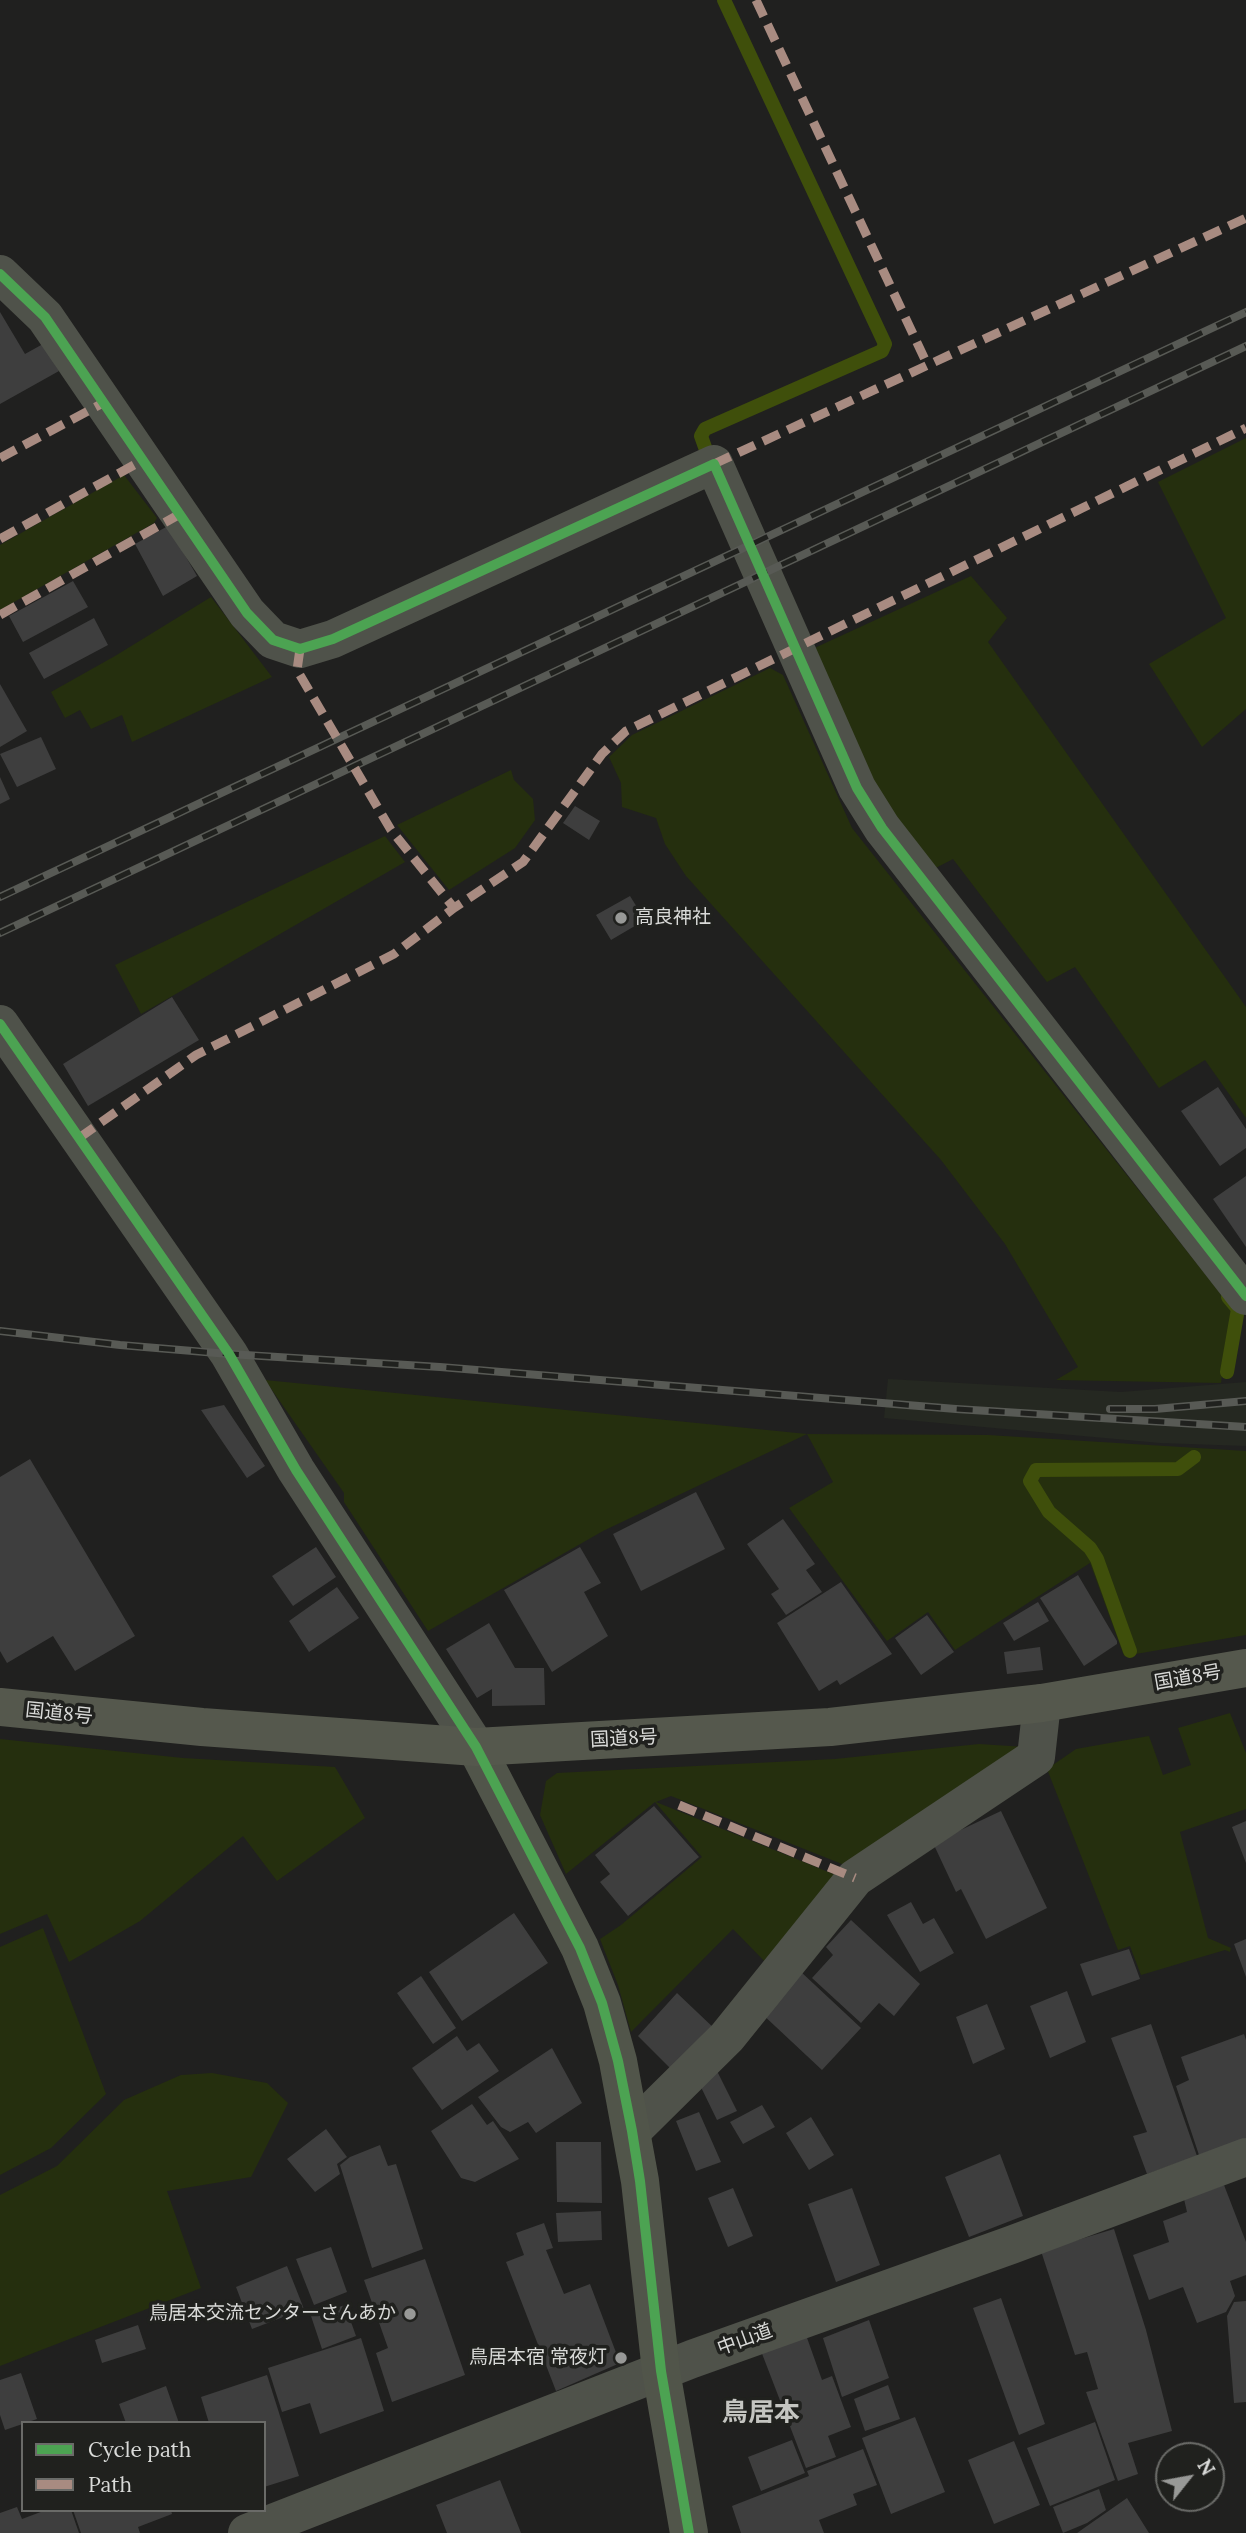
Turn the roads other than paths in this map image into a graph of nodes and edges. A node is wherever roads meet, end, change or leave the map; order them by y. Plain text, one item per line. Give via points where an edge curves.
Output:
1 (0, 274) edge
2 (0, 1024) edge
3 (1246, 1296) edge
4 (1246, 1668) edge
5 (1042, 1703) junction
6 (0, 1707) edge
7 (476, 1747) junction
8 (632, 2131) junction
9 (1246, 2157) edge
10 (661, 2371) junction
11 (247, 2533) edge
12 (689, 2533) edge

1 - 3 street via 45,317 247,613 273,640 300,649 333,639 714,464 857,788 882,828
2 - 7 street via 229,1354 296,1470
4 - 5 highway, 国道8号
5 - 7 highway, 国道8号 via 830,1727
5 - 8 street via 1036,1757 855,1878 727,2037
6 - 7 highway, 国道8号
7 - 8 street via 549,1885 602,2003
8 - 10 street
9 - 10 street, 中山道
10 - 11 street, 中山道
10 - 12 street

